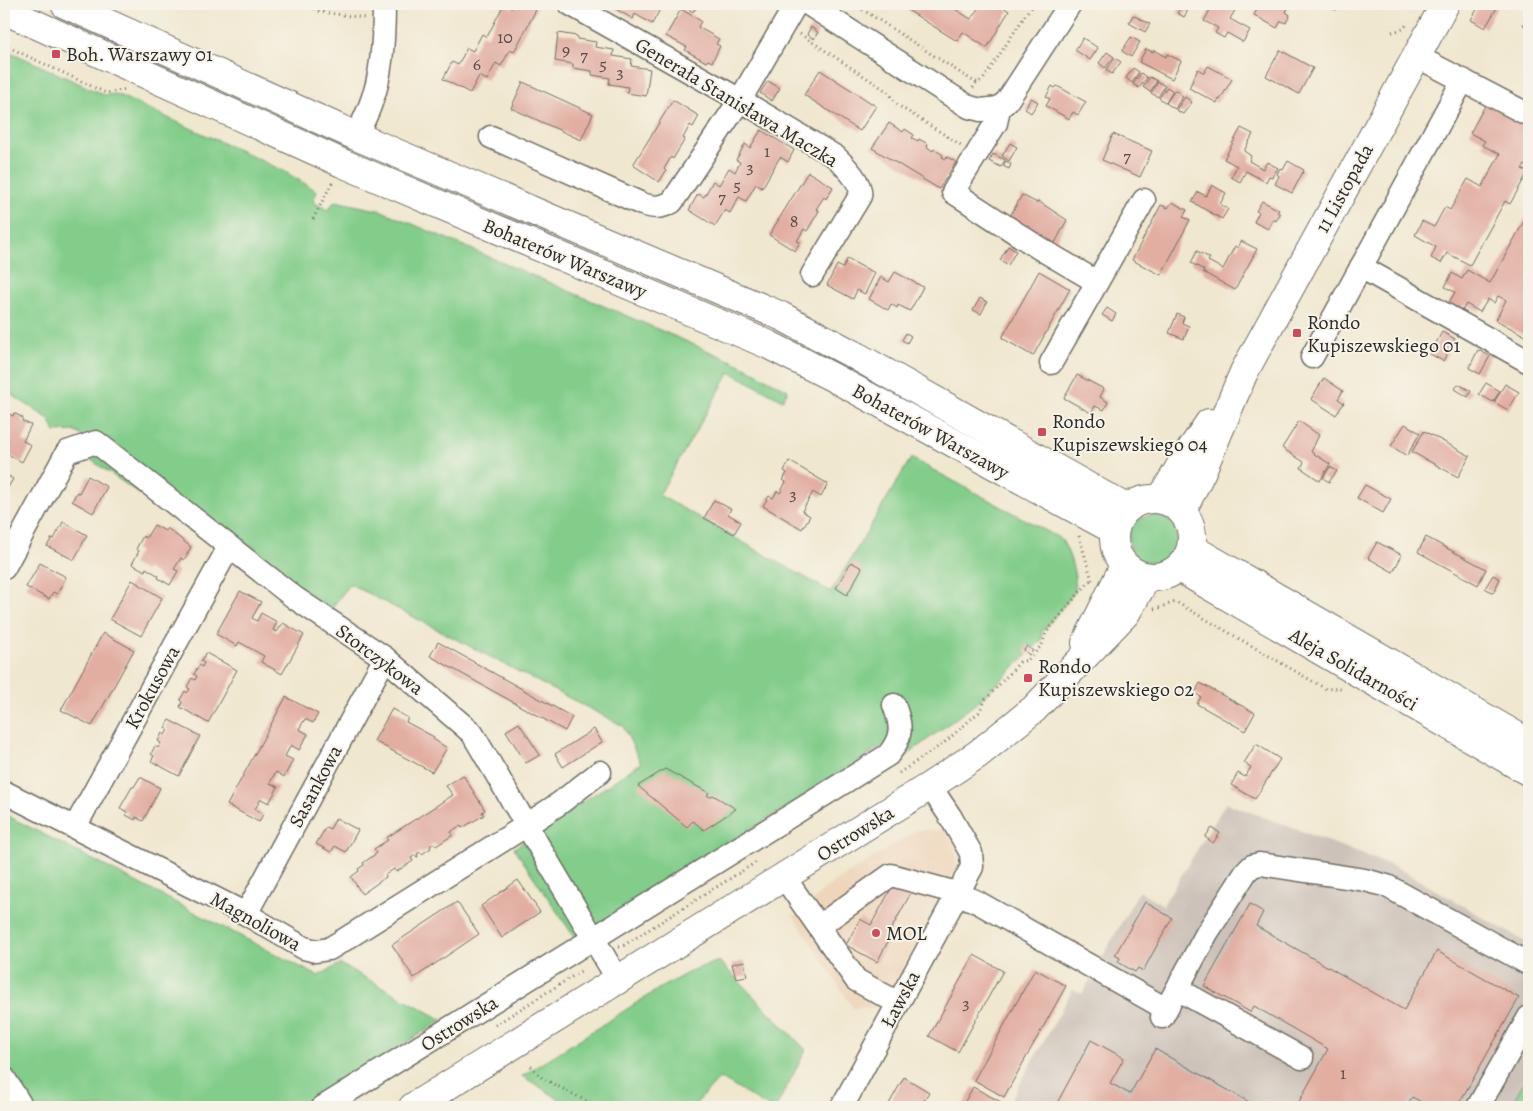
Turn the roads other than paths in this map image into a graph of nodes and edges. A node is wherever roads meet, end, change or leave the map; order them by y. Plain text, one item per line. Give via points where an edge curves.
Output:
1 (65, 4) edge
2 (384, 4) edge
3 (570, 4) edge
4 (796, 4) edge
5 (808, 4) edge
6 (1070, 4) edge
7 (1445, 4) edge
8 (4, 10) edge
9 (1416, 56) junction
10 (1463, 80) junction
11 (740, 100) junction
12 (999, 108) junction
13 (1529, 115) edge
14 (356, 136) junction
15 (491, 136) dead end
16 (1144, 200) dead end
17 (1362, 267) junction
18 (812, 275) dead end
19 (1097, 282) junction
20 (1312, 357) dead end
21 (1529, 362) edge
22 (1051, 363) dead end
23 (1172, 505) junction
24 (1120, 519) junction
25 (229, 547) junction
26 (1185, 558) junction
27 (4, 568) edge
28 (1136, 571) junction
29 (385, 658) junction
30 (894, 705) dead end
31 (1529, 743) edge
32 (600, 772) dead end
33 (1529, 772) edge
34 (930, 786) junction
35 (4, 792) edge
36 (527, 825) junction
37 (75, 827) junction
38 (784, 877) junction
39 (957, 894) junction
40 (246, 914) junction
41 (819, 926) junction
42 (594, 939) junction
43 (1529, 964) edge
44 (618, 980) junction
45 (1177, 989) junction
46 (898, 1003) junction
47 (1529, 1017) edge
48 (1302, 1058) dead end
49 (4, 1078) edge
50 (22, 1107) edge
51 (323, 1107) edge
52 (413, 1107) edge
53 (842, 1107) edge
54 (1478, 1107) edge

1 - 14 main road, Bohaterów Warszawy
2 - 14 street via 378,80 373,100
3 - 11 street, Generała Stanisława Maczka
4 - 11 street
5 - 12 street via 968,107 981,110
6 - 12 street via 1008,101
7 - 9 main road, 11 Listopada
8 - 24 main road, Bohaterów Warszawy via 333,179 767,344
9 - 10 street
9 - 23 main road, 11 Listopada via 1244,372 1182,463
10 - 13 street
10 - 17 street
11 - 15 street via 672,202 664,206 642,204
11 - 18 street, Generała Stanisława Maczka via 836,157 862,190
12 - 19 street via 996,123 953,192
14 - 24 main road, Bohaterów Warszawy via 781,316 858,356
16 - 19 street
17 - 20 street
17 - 21 street
19 - 22 street
23 - 24 main road via 1149,499 1137,502
23 - 26 main road via 1188,519 1191,528 1192,538
24 - 28 main road via 1113,542 1117,555
25 - 27 street, Storczykowa via 96,442 67,452
25 - 29 street, Storczykowa via 295,598
25 - 37 street, Krokusowa
26 - 28 main road via 1169,574 1158,577
26 - 31 main road, Aleja Solidarności
26 - 33 main road, Aleja Solidarności
28 - 34 main road, Ostrowska via 1076,664 1027,714 978,754
29 - 36 street, Storczykowa via 472,733
29 - 40 street, Sasankowa
30 - 42 street, Ostrowska via 900,732 897,745 888,755
32 - 36 street, Magnoliowa
34 - 38 main road, Ostrowska
34 - 39 street, Ławska via 971,853 972,867
35 - 37 street, Magnoliowa
36 - 40 street, Magnoliowa via 329,948 316,951 304,948
36 - 42 street, Storczykowa
37 - 40 street, Magnoliowa
38 - 41 street
38 - 44 main road, Ostrowska
39 - 41 street via 891,875
39 - 45 street via 983,905 1164,1013
39 - 46 street, Ławska
41 - 46 street via 856,980
42 - 44 street
42 - 51 street, Ostrowska
43 - 45 street via 1387,886 1260,864 1246,872 1207,933
44 - 52 main road, Ostrowska
45 - 48 street
46 - 53 street, Ławska
47 - 54 street
49 - 50 street

